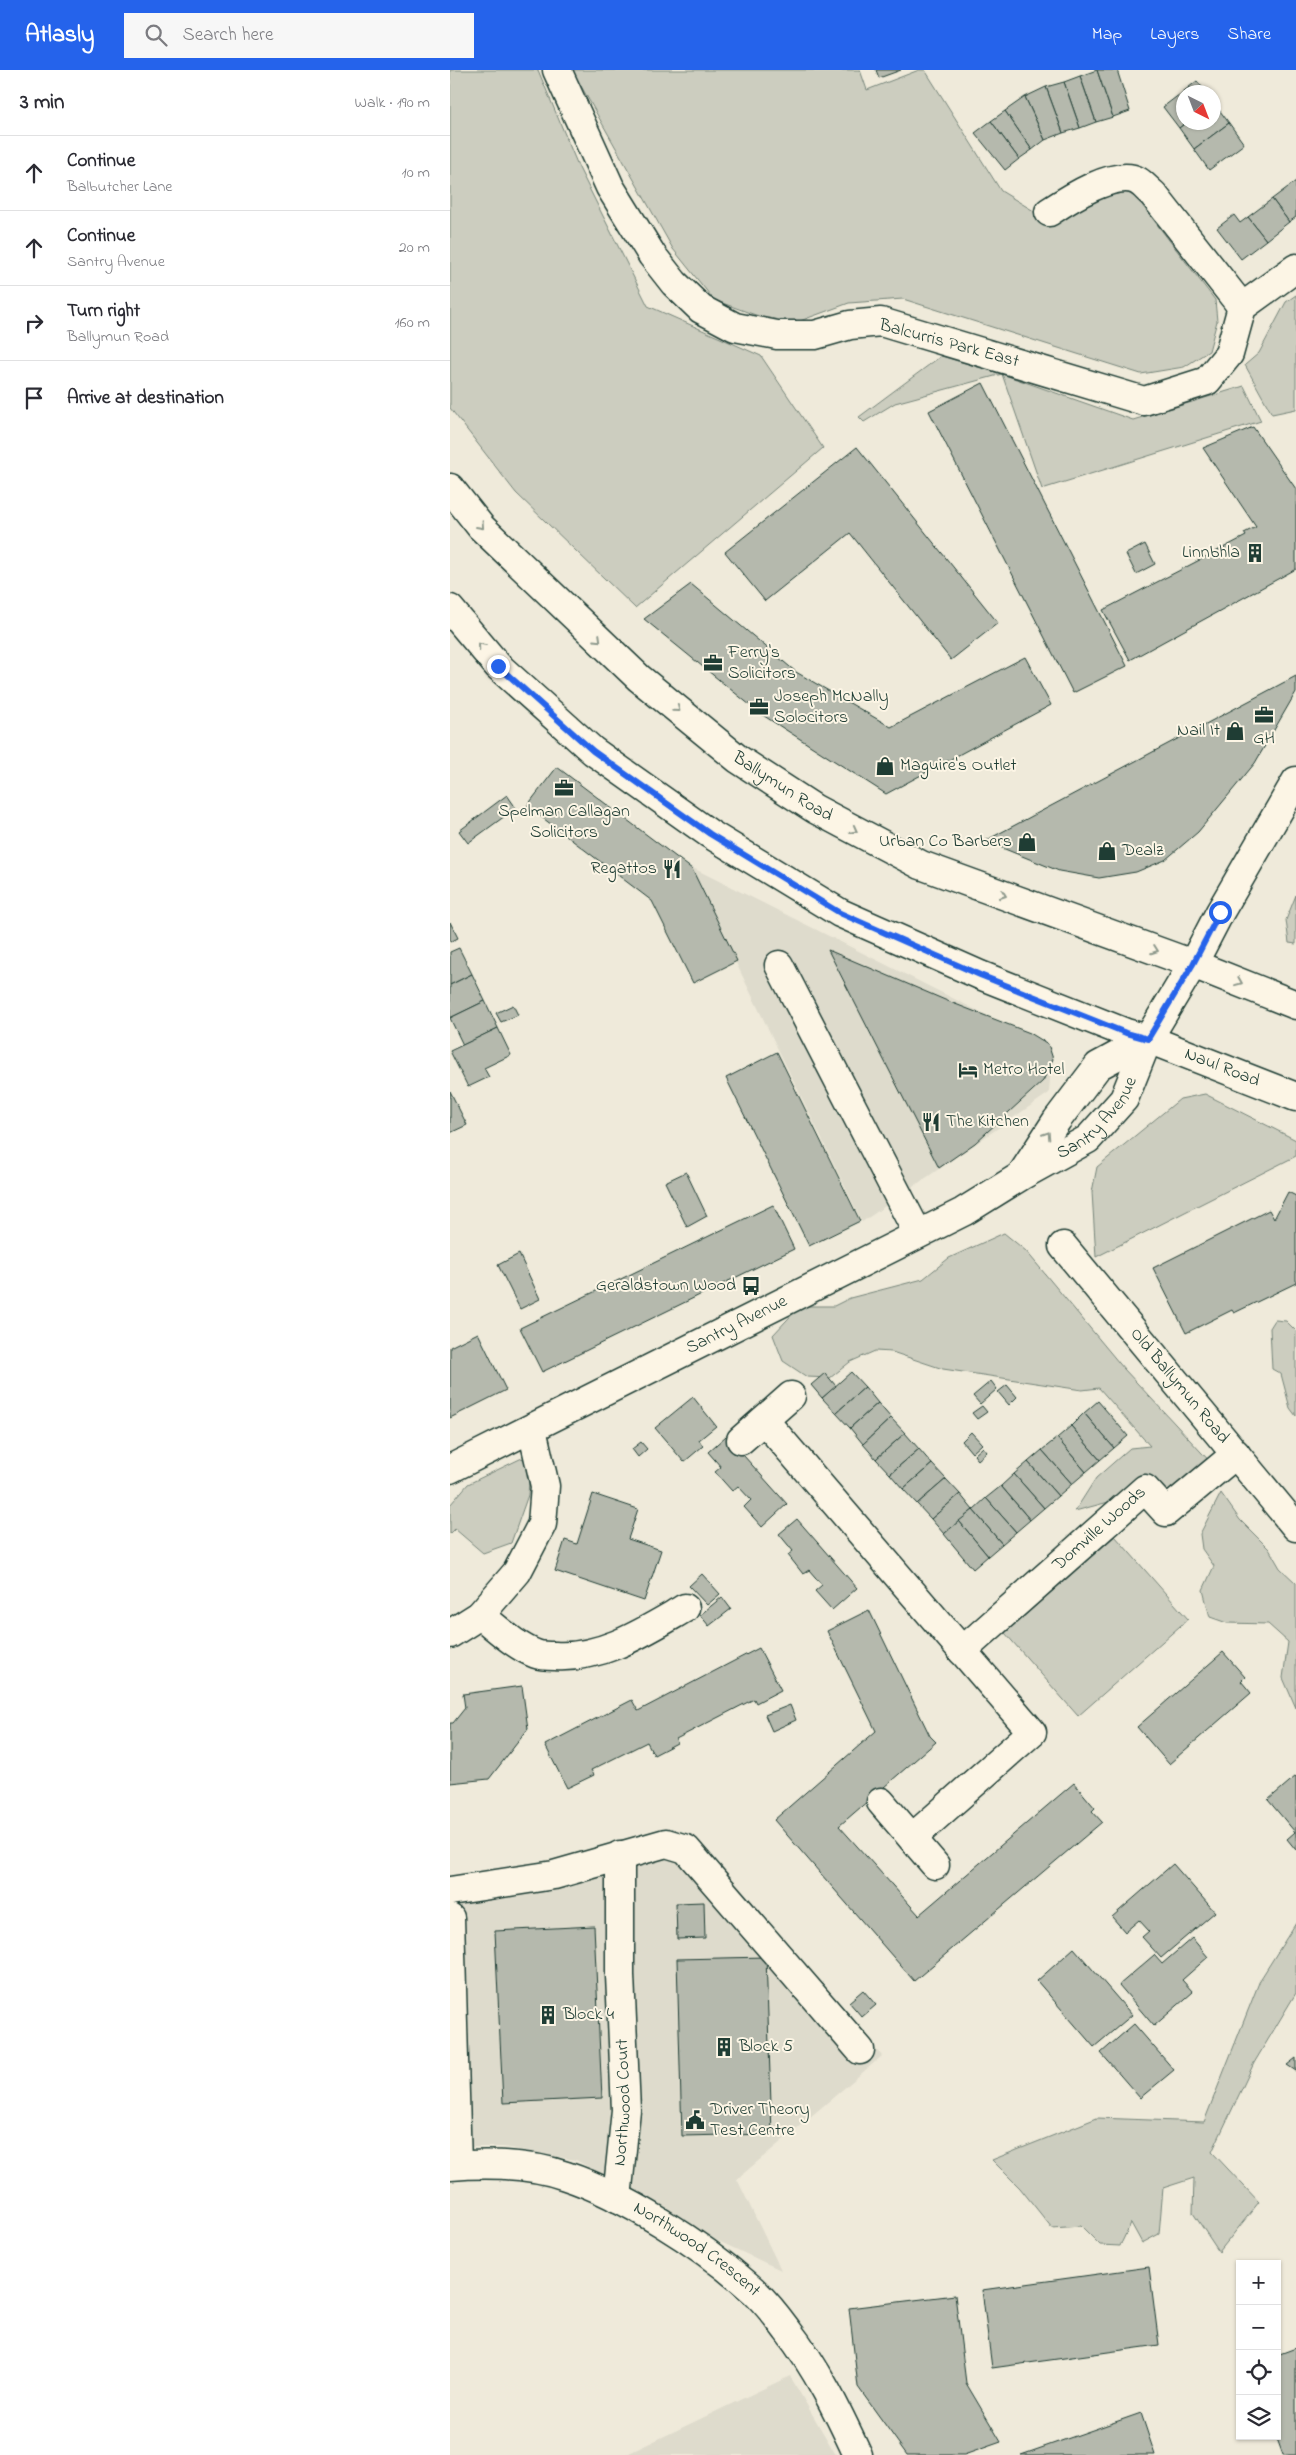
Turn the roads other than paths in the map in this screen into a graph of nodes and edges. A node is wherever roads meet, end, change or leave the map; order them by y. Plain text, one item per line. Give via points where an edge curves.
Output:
1 (557, 70) edge
2 (1049, 212) dead end
3 (1296, 268) edge
4 (1242, 307) junction
5 (450, 488) edge
6 (450, 609) edge
7 (1296, 781) edge
8 (1193, 964) junction
9 (780, 965) dead end
10 (1296, 1005) edge
11 (1148, 1039) junction
12 (1296, 1096) edge
13 (1021, 1176) junction
14 (918, 1234) junction
15 (1063, 1246) dead end
16 (791, 1396) dead end
17 (764, 1420) junction
18 (532, 1429) junction
19 (741, 1440) dead end
20 (1236, 1454) junction
21 (450, 1469) edge
22 (1294, 1519) edge
23 (685, 1608) dead end
24 (480, 1615) junction
25 (450, 1634) edge
26 (962, 1652) junction
27 (881, 1802) dead end
28 (912, 1838) junction
29 (620, 1855) junction
30 (935, 1865) dead end
31 (450, 1891) edge
32 (450, 1918) edge
33 (860, 2050) dead end
34 (453, 2166) edge
35 (617, 2198) junction
36 (858, 2455) edge

1 - 4 street, Balcurris Park East via 610,187 652,255 701,310 735,327 777,335 815,335 850,325 881,322 1144,401 1207,381 1229,354
2 - 4 street via 1083,189 1116,180 1137,180 1153,194
3 - 4 street
5 -> 8 street, Ballymun Road via 481,527 639,678 738,759 815,809 921,865
11 -> 6 street via 980,975 840,913 710,834 593,751 498,666
7 - 8 street, Santry Avenue
8 -> 10 street
8 - 11 street, Santry Avenue
9 - 14 street
11 - 12 street, Naul Road
13 -> 11 street, Santry Avenue via 1057,1120 1098,1066
11 - 13 street, Santry Avenue via 1124,1099 1088,1139
13 - 14 street, Santry Avenue via 963,1212
14 - 18 street, Santry Avenue
15 - 20 street, Old Ballymun Road
16 - 17 street
17 - 19 street
17 - 26 street
18 - 21 street, Santry Avenue
18 - 24 street via 545,1486 542,1524 517,1572
20 - 22 street, Old Ballymun Road
20 - 26 street, Domville Woods via 1166,1512 1145,1489
23 - 24 street via 598,1652 568,1657 537,1655
24 - 25 street
26 - 28 street via 1032,1732
27 - 28 street
28 - 30 street
29 - 31 street via 554,1875
29 - 33 street via 666,1843 686,1849
29 - 35 street, Northwood Court via 620,1975 626,2110
32 - 34 street
34 - 35 street, Northwood Crescent via 514,2166 566,2176
35 - 36 street, Northwood Crescent via 692,2243 748,2286 788,2330 826,2390

